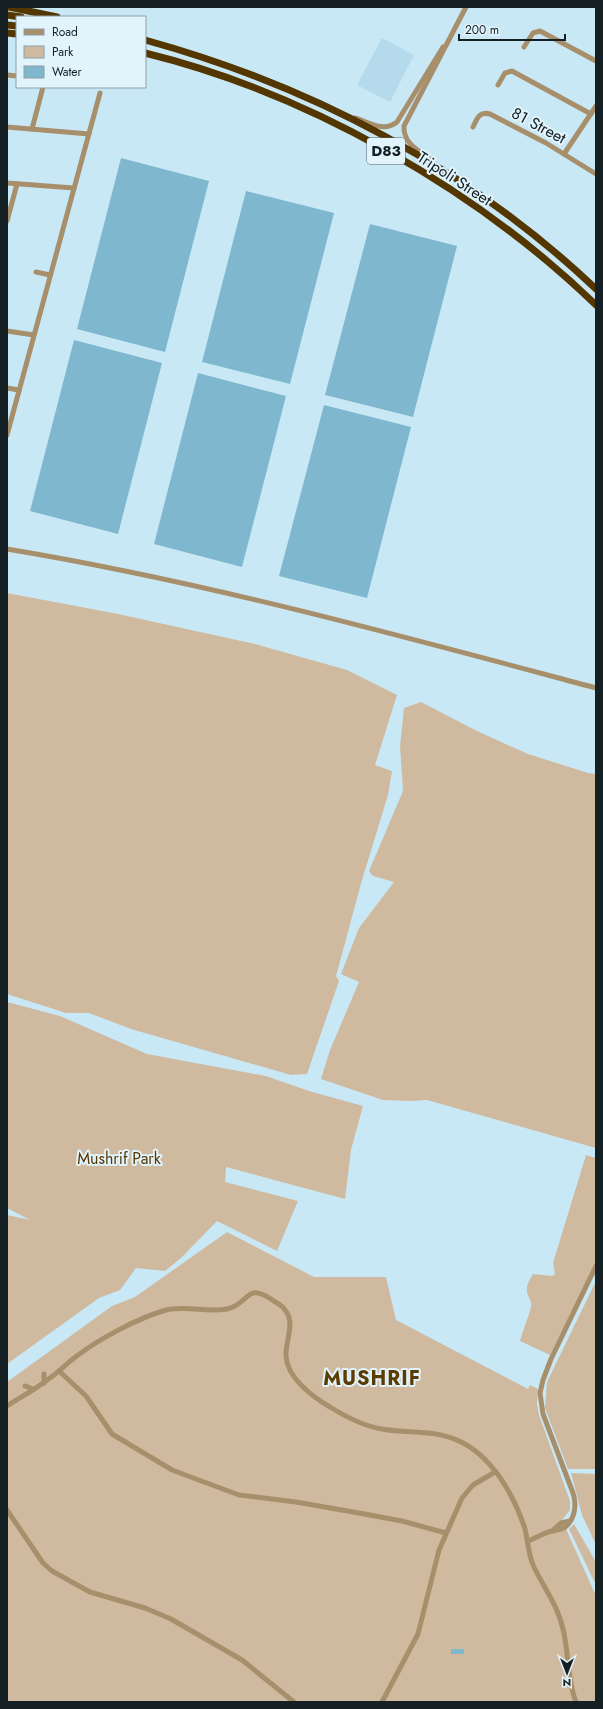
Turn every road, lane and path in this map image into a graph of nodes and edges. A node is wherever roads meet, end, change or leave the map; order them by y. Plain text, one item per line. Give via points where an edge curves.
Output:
1 (9, 7) edge
2 (466, 7) edge
3 (462, 15) junction
4 (52, 16) edge
5 (146, 40) edge
6 (524, 47) dead end
7 (146, 53) edge
8 (596, 61) edge
9 (498, 85) dead end
10 (43, 88) edge
11 (100, 93) dead end
12 (596, 106) edge
13 (591, 114) junction
14 (347, 117) junction
15 (7, 127) edge
16 (473, 127) dead end
17 (32, 129) junction
18 (89, 134) junction
19 (564, 154) junction
20 (442, 170) junction
21 (596, 174) edge
22 (7, 183) edge
23 (17, 184) junction
24 (74, 188) junction
25 (7, 221) edge
26 (36, 272) dead end
27 (50, 276) junction
28 (596, 289) edge
29 (596, 305) edge
30 (7, 331) edge
31 (34, 335) junction
32 (7, 388) edge
33 (19, 390) junction
34 (7, 435) edge
35 (7, 549) edge
36 (596, 688) edge
37 (596, 1266) edge
38 (59, 1371) junction
39 (44, 1374) dead end
40 (44, 1383) junction
41 (25, 1386) dead end
42 (33, 1389) junction
43 (7, 1406) edge
44 (495, 1472) junction
45 (7, 1510) edge
46 (446, 1534) junction
47 (528, 1541) junction
48 (294, 1702) edge
49 (382, 1702) edge
50 (576, 1702) edge

1 - 4 highway
2 - 3 street
3 - 14 street via 397,122 389,127 380,127
3 - 20 street via 404,126 407,142
5 - 14 highway, Tripoli Street / D83 via 264,79
6 - 8 street via 532,33 540,31
7 - 29 highway, Tripoli Street / D83 via 264,92 312,113 392,154 503,227
9 - 13 street via 505,73 512,71
10 - 17 street
11 - 18 street
12 - 13 street
13 - 19 street
14 - 20 highway, Tripoli Street / D83
15 - 17 street
16 - 19 street, 81 Street via 479,116 487,113
17 - 18 street
18 - 24 street
19 - 21 street, 81 Street
20 - 28 highway, Tripoli Street / D83 via 511,218
22 - 23 street
23 - 24 street
23 - 25 street
24 - 27 street
26 - 27 street
27 - 31 street
30 - 31 street
31 - 33 street
32 - 33 street
33 - 34 street
35 - 36 street via 113,567 229,593
37 - 47 street via 551,1359 540,1393 543,1414 575,1498 575,1510 563,1528
38 - 40 street
38 - 44 street via 102,1339 158,1313 179,1308 226,1309 259,1292 287,1312 290,1322 286,1354 288,1364 292,1373 317,1399 368,1426 433,1433 456,1440 477,1452
38 - 46 street via 86,1396 112,1434 172,1470 239,1495 359,1512
39 - 40 street
40 - 42 street
41 - 42 street
42 - 43 street
44 - 46 street via 476,1482 465,1493
44 - 47 street via 515,1505
45 - 48 street via 43,1563 52,1571 90,1592 145,1608 171,1619 242,1660
46 - 49 street via 417,1636
47 - 50 street via 533,1565 562,1622

